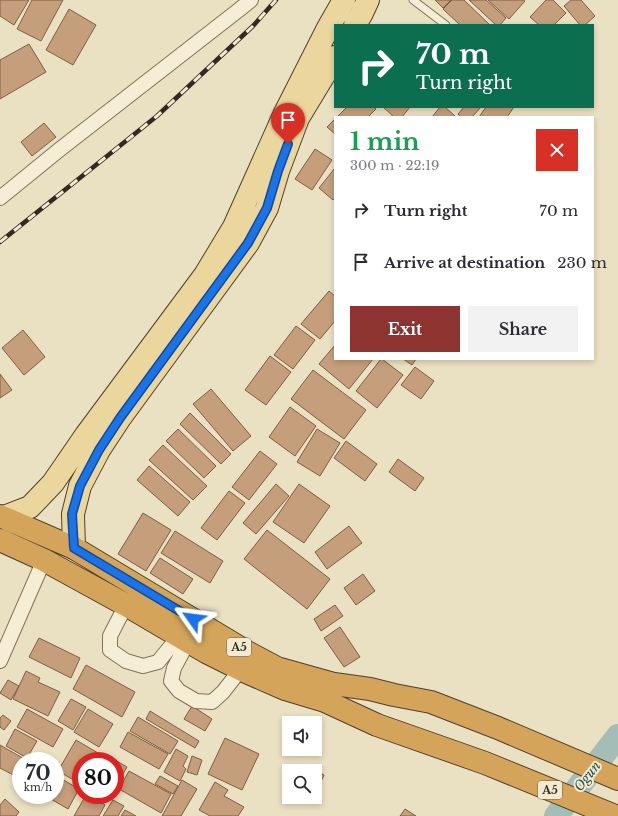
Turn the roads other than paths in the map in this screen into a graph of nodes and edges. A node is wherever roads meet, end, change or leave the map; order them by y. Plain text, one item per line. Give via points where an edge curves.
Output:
1 (251, 0) edge
2 (344, 0) edge
3 (368, 0) edge
4 (413, 0) edge
5 (356, 24) edge
6 (445, 24) edge
7 (334, 59) edge
8 (0, 198) edge
9 (2, 516) edge
10 (0, 540) edge
11 (74, 548) junction
12 (44, 560) junction
13 (126, 605) junction
14 (184, 639) junction
15 (0, 661) edge
16 (241, 669) junction
17 (618, 779) edge
18 (615, 816) edge

1 - 8 street
2 - 9 main road via 285,113 234,227 205,275 53,483 30,507
3 - 5 main road
4 - 6 lane
7 - 11 main road via 298,118 267,208 248,243 99,450 80,486 72,514
9 - 11 highway, A5
10 - 12 highway, A5
11 - 17 highway, A5 via 277,668 334,684 431,702
12 - 13 highway, A5
12 - 15 street
13 - 14 highway, A5
13 - 14 street via 110,636 110,650 126,660 143,666 158,662
14 - 16 highway, A5
14 - 16 street via 171,681 179,691 196,701 212,702
16 - 18 highway, A5 via 285,689 325,701 377,724 485,763

